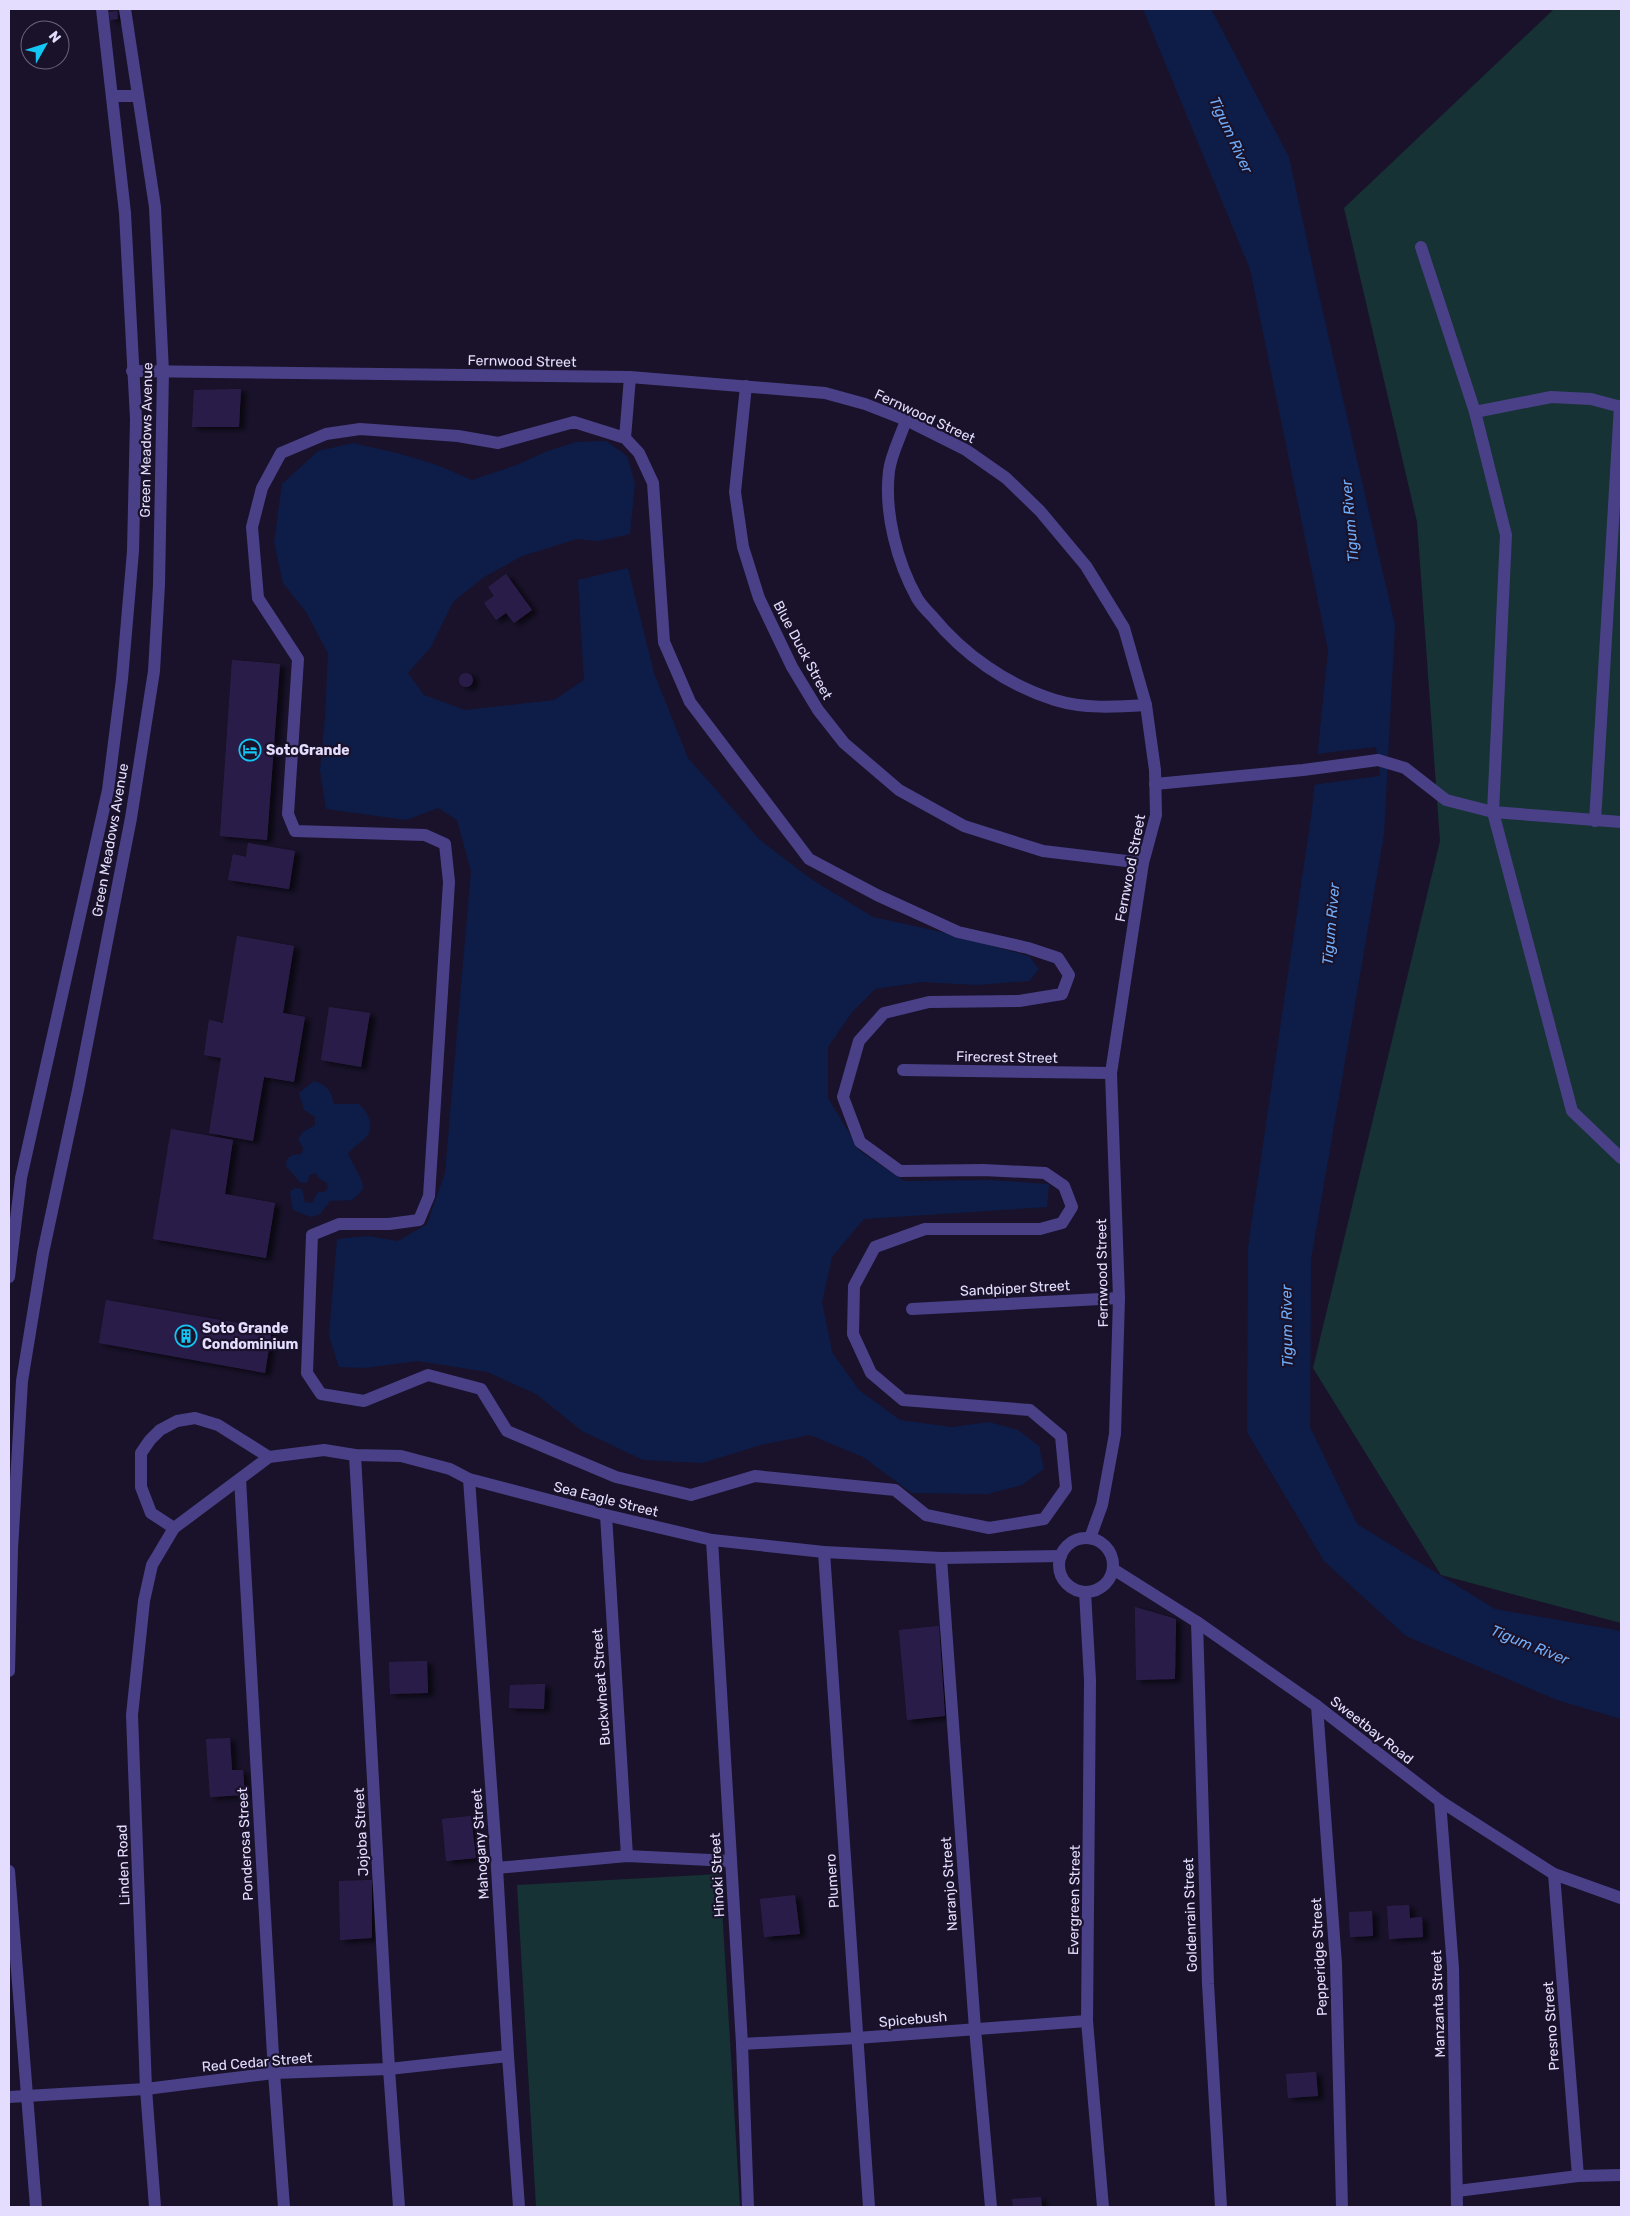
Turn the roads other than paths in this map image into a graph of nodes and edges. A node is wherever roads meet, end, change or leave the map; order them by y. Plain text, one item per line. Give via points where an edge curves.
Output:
1 (102, 9) edge
2 (125, 9) edge
3 (112, 96) junction
4 (138, 96) junction
5 (1421, 247) dead end
6 (132, 371) junction
7 (163, 372) junction
8 (630, 377) junction
9 (746, 386) junction
10 (1620, 407) edge
11 (1475, 412) junction
12 (906, 420) junction
13 (625, 438) junction
14 (1146, 705) junction
15 (1156, 784) junction
16 (1493, 812) junction
17 (1595, 820) junction
18 (1621, 822) edge
19 (1143, 864) junction
20 (903, 1070) dead end
21 (1110, 1074) junction
22 (1621, 1158) edge
23 (9, 1277) edge
24 (1119, 1298) junction
25 (912, 1309) dead end
26 (354, 1455) junction
27 (269, 1458) junction
28 (240, 1479) junction
29 (469, 1479) junction
30 (606, 1516) junction
31 (174, 1528) junction
32 (1090, 1538) junction
33 (712, 1540) junction
34 (824, 1552) junction
35 (1061, 1556) junction
36 (941, 1558) junction
37 (1113, 1569) junction
38 (1085, 1592) junction
39 (1197, 1622) junction
40 (9, 1671) edge
41 (1317, 1706) junction
42 (1440, 1801) junction
43 (627, 1856) junction
44 (731, 1861) junction
45 (497, 1868) junction
46 (9, 1871) edge
47 (1554, 1874) junction
48 (1621, 1898) edge
49 (1087, 2021) junction
50 (975, 2029) junction
51 (857, 2038) junction
52 (742, 2044) junction
53 (508, 2056) junction
54 (389, 2069) junction
55 (274, 2073) junction
56 (146, 2089) junction
57 (29, 2096) junction
58 (9, 2097) edge
59 (1621, 2175) edge
60 (1578, 2176) junction
61 (1457, 2191) junction
62 (36, 2207) edge
63 (155, 2207) edge
64 (284, 2207) edge
65 (399, 2207) edge
66 (519, 2207) edge
67 (748, 2207) edge
68 (868, 2207) edge
69 (991, 2207) edge
70 (1103, 2207) edge
71 (1221, 2207) edge
72 (1342, 2207) edge
73 (1458, 2207) edge

1 - 3 street, Green Meadows Avenue
2 - 4 street, Green Meadows Avenue
3 - 4 street
3 - 6 street, Green Meadows Avenue via 125,213
4 - 7 street, Green Meadows Avenue via 154,207
5 - 11 street
6 - 7 street, Fernwood Street
6 - 23 street, Green Meadows Avenue via 136,418 133,551 108,790 21,1178
7 - 8 street, Fernwood Street
7 - 40 street, Green Meadows Avenue via 154,671 131,818 78,1090 42,1253 22,1381 12,1548
8 - 9 street, Fernwood Street
8 - 13 street
9 - 12 street, Fernwood Street via 825,392
9 - 19 street, Blue Duck Street via 735,492 743,547 759,598 792,667 818,710 844,743 899,790 964,826 1042,851
10 - 11 street via 1591,399 1551,397
10 - 17 street
11 - 16 street via 1506,535
12 - 14 street, Fernwood Street via 966,450 1006,478 1040,510 1086,566 1124,628
12 - 14 street via 889,470 890,513 900,558 918,600 945,632 1009,681 1056,700 1090,706
13 - 13 street via 640,453 653,483 667,651 690,702 809,859 958,932 1058,958 1069,975 1062,994 1019,1001 929,1002 884,1012 859,1041 843,1098 860,1142 900,1171 1045,1173 1064,1186 1072,1207 1062,1223 1040,1229 925,1229 875,1247 854,1286 853,1334 870,1373 903,1400 1030,1410 1061,1436 1066,1488 1044,1519 990,1528 926,1515 895,1490 755,1476 691,1495 616,1477 507,1431 481,1389 428,1375 364,1401 321,1394 307,1373 312,1235 340,1224 419,1220 429,1196 449,882 445,844 425,835 295,831 288,814 298,659 258,598 252,527 262,488 281,452 326,434 360,429 458,436 498,443 574,422
14 - 15 street, Fernwood Street
15 - 16 street via 1378,760 1404,768 1446,800
15 - 19 street, Fernwood Street via 1156,815
16 - 17 street
16 - 22 street via 1572,1111
17 - 18 street
19 - 21 street, Fernwood Street
20 - 21 street, Firecrest Street
21 - 24 street, Fernwood Street
24 - 25 street, Sandpiper Street
24 - 32 street, Fernwood Street via 1114,1434 1102,1505
26 - 27 street, Sea Eagle Street via 324,1450
26 - 29 street, Sea Eagle Street via 401,1456 450,1468
26 - 54 street, Jojoba Street
27 - 28 street, Sea Eagle Street
27 - 31 street via 218,1425 195,1418 177,1421 160,1430 142,1453 141,1487 151,1512
28 - 31 street, Sea Eagle Street
28 - 55 street, Ponderosa Street
29 - 30 street, Sea Eagle Street
29 - 45 street, Mahogany Street
30 - 33 street, Sea Eagle Street
30 - 43 street, Buckwheat Street
31 - 56 street, Linden Road via 152,1565 144,1601 132,1715
32 - 35 street via 1069,1544
32 - 37 street via 1105,1546
33 - 34 street, Sea Eagle Street
33 - 44 street, Hinoki Street
34 - 36 street, Sea Eagle Street
34 - 51 street, Plumero
35 - 36 street, Sea Eagle Street
35 - 38 street via 1059,1566 1067,1584
36 - 50 street, Naranjo Street
37 - 38 street via 1104,1586
37 - 39 street, Sweetbay Road
38 - 49 street, Evergreen Street via 1090,1680
39 - 41 street, Sweetbay Road
39 - 71 street, Goldenrain Street via 1208,1984
41 - 42 street, Sweetbay Road
41 - 72 street, Pepperidge Street via 1336,1964
42 - 47 street, Sweetbay Road
42 - 61 street, Manzanta Street via 1453,1968
43 - 44 street
43 - 45 street
44 - 52 street, Hinoki Street
45 - 53 street, Mahogany Street
46 - 57 street
47 - 48 street, Sweetbay Road
47 - 60 street, Presno Street
49 - 50 street, Spicebush
49 - 70 street, Evergreen Street
50 - 51 street, Spicebush
50 - 69 street, Naranjo Street
51 - 52 street, Spicebush
51 - 68 street, Plumero
52 - 67 street, Hinoki Street
53 - 54 street, Red Cedar Street
53 - 66 street, Mahogany Street
54 - 55 street, Red Cedar Street
54 - 65 street, Jojoba Street
55 - 56 street, Red Cedar Street
55 - 64 street, Ponderosa Street
56 - 57 street, Red Cedar Street
56 - 63 street, Linden Road
57 - 58 street, Red Cedar Street
57 - 62 street
59 - 60 street
60 - 61 street
61 - 73 street, Manzanta Street

